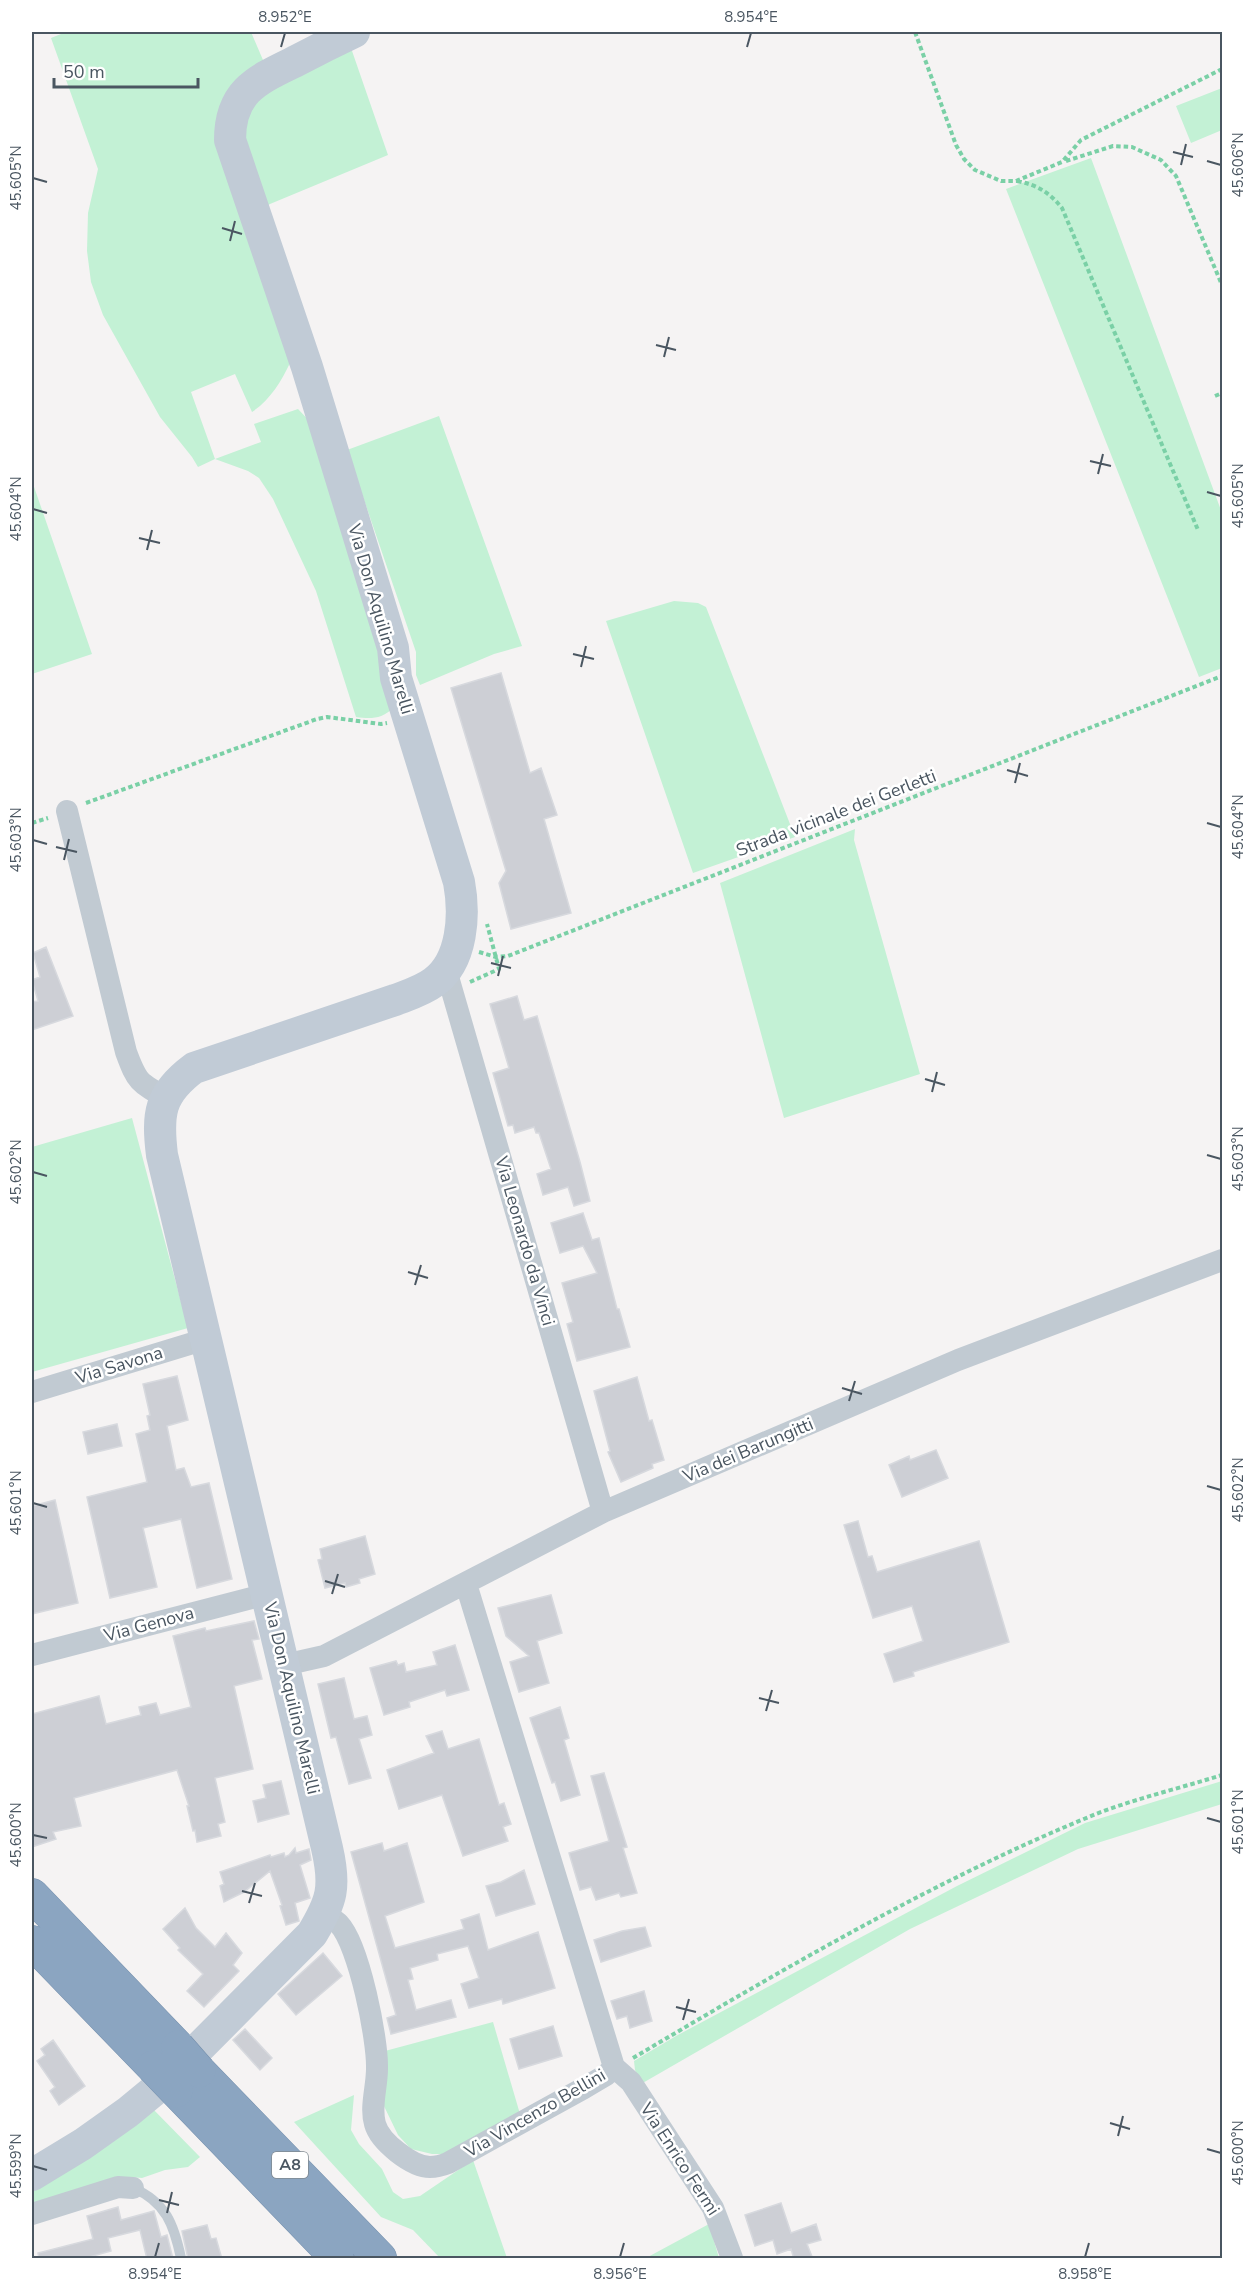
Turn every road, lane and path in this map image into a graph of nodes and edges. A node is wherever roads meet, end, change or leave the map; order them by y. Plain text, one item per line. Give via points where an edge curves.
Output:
1 (354, 32) edge
2 (915, 32) edge
3 (1222, 69) edge
4 (1062, 162) junction
5 (1016, 181) junction
6 (1222, 285) edge
7 (1222, 393) edge
8 (1215, 396) dead end
9 (1198, 530) dead end
10 (1222, 676) edge
11 (407, 712) junction
12 (67, 811) junction
13 (32, 823) edge
14 (452, 957) junction
15 (498, 971) dead end
16 (456, 1002) junction
17 (166, 1098) junction
18 (1222, 1260) edge
19 (206, 1339) junction
20 (32, 1392) edge
21 (603, 1512) junction
22 (466, 1584) junction
23 (267, 1594) junction
24 (32, 1655) edge
25 (284, 1665) junction
26 (1222, 1775) edge
27 (32, 1895) edge
28 (325, 1913) junction
29 (32, 1942) edge
30 (614, 2067) junction
31 (188, 2081) junction
32 (32, 2175) edge
33 (134, 2188) joint
34 (32, 2214) edge
35 (181, 2259) edge
36 (337, 2259) edge
37 (380, 2259) edge
38 (732, 2259) edge

1 - 11 street, Via Don Aquilino Marelli via 256,80 235,106 230,140 314,390 393,648 396,678
2 - 5 path via 964,159 985,176
3 - 4 path via 1081,140
4 - 5 path
4 - 6 path via 1113,146 1132,147 1161,160 1176,176
5 - 9 path via 1043,189 1062,208
7 - 8 path
10 - 14 path, Strada vicinale dei Gerletti via 508,956 479,953
11 - 12 path via 381,724 327,717 305,722
11 - 14 street, Via Don Aquilino Marelli via 463,900
12 - 13 path
12 - 17 street via 126,1052 134,1075
14 - 16 street, Via Leonardo da Vinci
14 - 17 street, Via Don Aquilino Marelli via 435,982 395,1000 194,1068 178,1080
15 - 16 path via 467,984
16 - 21 street, Via Leonardo da Vinci
17 - 19 street, Via Don Aquilino Marelli via 159,1127 162,1155
18 - 21 street, Via dei Barungitti via 958,1360
19 - 20 street, Via Savona
19 - 23 street, Via Don Aquilino Marelli
21 - 22 street, Via dei Barungitti
22 - 25 street, Via dei Barungitti via 324,1656
22 - 30 street, Via Vincenzo Bellini
23 - 24 street, Via Genova
23 - 25 street, Via Don Aquilino Marelli
25 - 28 street, Via Don Aquilino Marelli via 331,1865 333,1881
26 - 30 path via 1098,1813 950,1880
27 - 31 highway, A8, bridge via 178,2047
28 - 30 street, Via Vincenzo Bellini via 340,1925 350,1942 369,2010 376,2043 375,2125 389,2145 417,2164 431,2168 448,2163 584,2088
28 - 32 street, Via Don Aquilino Marelli via 312,1934 168,2079 83,2144
29 - 31 highway, A8, bridge via 153,2067
30 - 38 street, Via Enrico Fermi via 631,2082 713,2208
31 - 36 highway, A8
31 - 37 highway, A8
33 - 34 street via 118,2187
33 - 35 lane via 159,2204 175,2233

